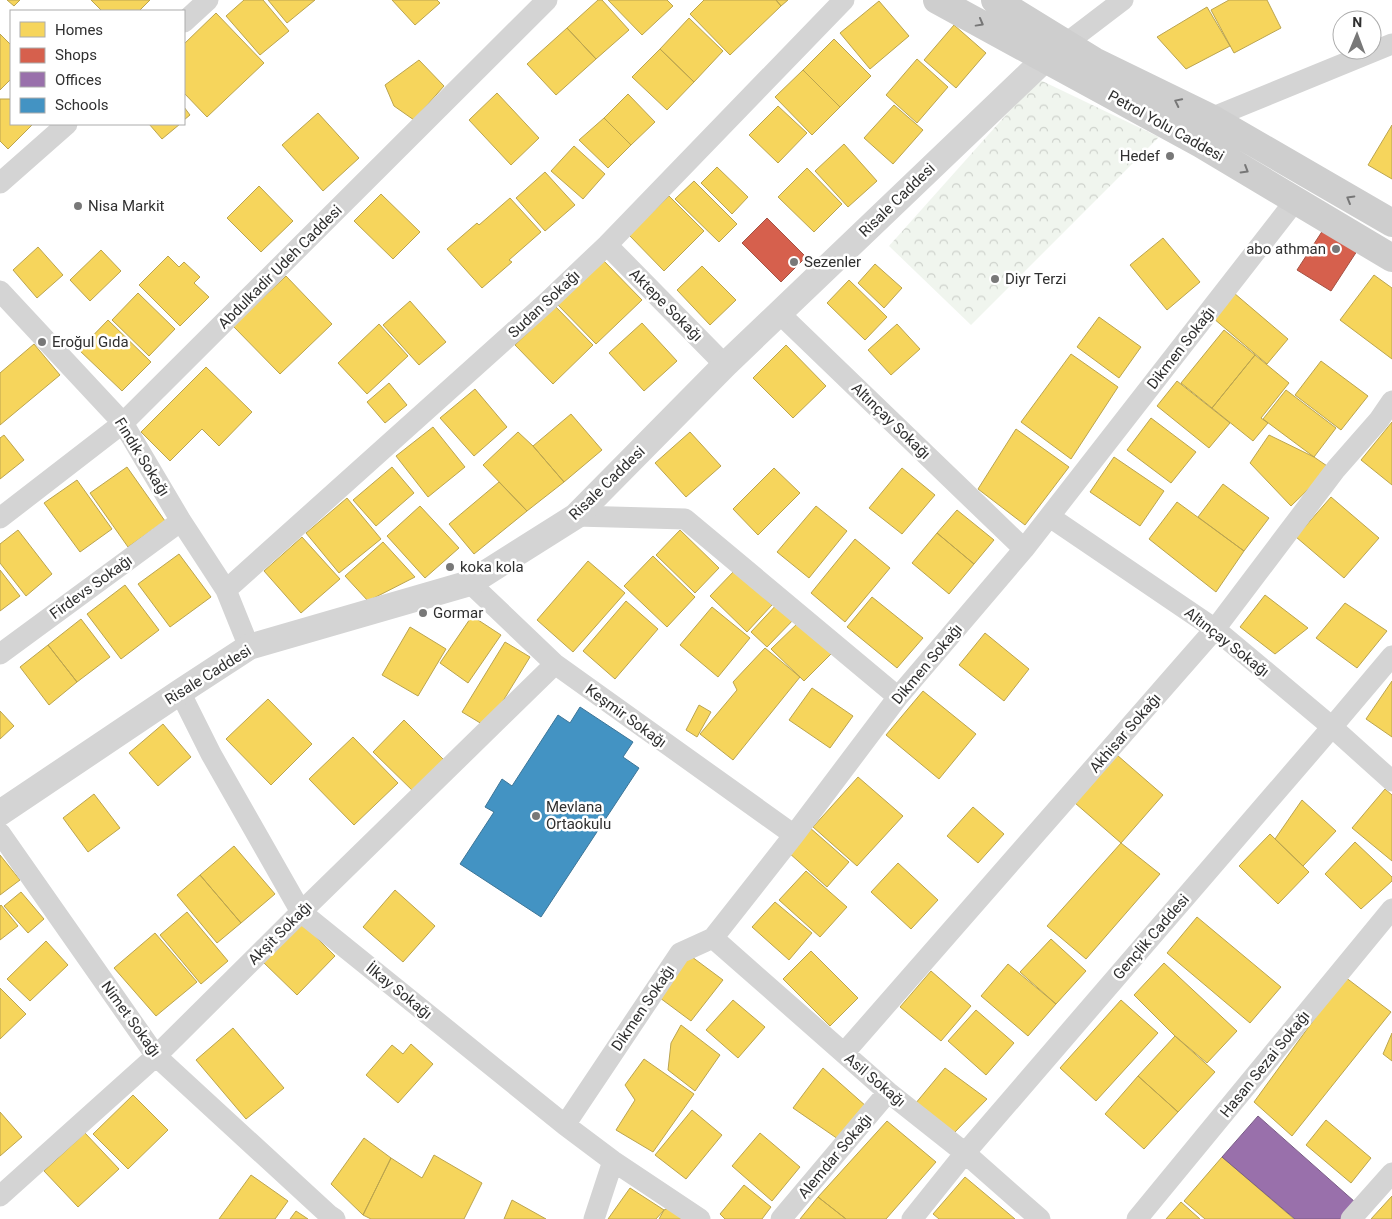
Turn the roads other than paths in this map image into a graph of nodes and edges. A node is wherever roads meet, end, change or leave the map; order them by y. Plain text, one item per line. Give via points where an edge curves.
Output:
1 (208, 0) edge
2 (547, 0) edge
3 (844, 0) edge
4 (937, 0) edge
5 (995, 0) edge
6 (1123, 0) edge
7 (185, 21) edge
8 (1392, 44) edge
9 (1055, 52) junction
10 (1211, 118) junction
11 (66, 125) edge
12 (1201, 144) junction
13 (0, 183) edge
14 (1295, 201) junction
15 (1392, 223) edge
16 (607, 245) junction
17 (1392, 258) edge
18 (0, 291) edge
19 (779, 313) junction
20 (725, 365) junction
21 (1392, 401) edge
22 (123, 423) junction
23 (576, 516) junction
24 (1050, 517) junction
25 (0, 518) edge
26 (181, 521) junction
27 (1024, 549) junction
28 (470, 583) junction
29 (226, 590) junction
30 (1215, 629) junction
31 (249, 647) junction
32 (0, 654) edge
33 (1392, 656) edge
34 (555, 664) junction
35 (180, 692) junction
36 (898, 697) junction
37 (1332, 728) junction
38 (1392, 781) edge
39 (0, 812) edge
40 (0, 833) edge
41 (794, 835) junction
42 (1392, 909) edge
43 (301, 912) junction
44 (713, 938) junction
45 (844, 1053) junction
46 (156, 1056) junction
47 (888, 1092) junction
48 (565, 1125) junction
49 (966, 1153) junction
50 (614, 1161) junction
51 (1392, 1173) edge
52 (0, 1196) edge
53 (335, 1219) edge
54 (594, 1219) edge
55 (700, 1219) edge
56 (781, 1219) edge
57 (912, 1219) edge
58 (1040, 1219) edge
59 (1137, 1219) edge
60 (1351, 1219) edge

1 - 7 street
2 - 22 street, Abdulkadir Udeh Caddesi
3 - 16 street, Sudan Sokağı
4 -> 9 main road, Petrol Yolu Caddesi
5 - 9 main road, Petrol Yolu Caddesi
6 - 9 street
8 - 10 street
10 -> 9 main road, Petrol Yolu Caddesi via 1094,61
9 - 12 main road, Petrol Yolu Caddesi
9 - 19 street, Risale Caddesi
10 - 12 street
15 -> 10 main road, Petrol Yolu Caddesi
11 - 13 street
12 -> 14 main road, Petrol Yolu Caddesi
14 - 17 main road, Petrol Yolu Caddesi
14 - 24 street, Dikmen Sokağı
16 - 20 street, Aktepe Sokağı
16 - 29 street, Sudan Sokağı via 548,302
18 - 22 street, Fındık Sokağı
19 - 20 street, Risale Caddesi
19 - 27 street, Altınçay Sokağı
20 - 23 street, Risale Caddesi
21 - 30 street, Akhisar Sokağı via 1336,469
22 - 25 street, Abdulkadir Udeh Caddesi
22 - 26 street, Fındık Sokağı
23 - 28 street, Risale Caddesi
23 - 36 street via 685,519
24 - 27 street, Dikmen Sokağı
24 - 30 street, Altınçay Sokağı
26 - 29 street, Fındık Sokağı
26 - 32 street, Firdevs Sokağı
27 - 36 street, Dikmen Sokağı
28 - 31 street, Risale Caddesi
28 - 34 street, Keşmir Sokağı
29 - 31 street, Fındık Sokağı
30 - 37 street, Altınçay Sokağı
30 - 45 street, Akhisar Sokağı
31 - 35 street, Risale Caddesi
33 - 37 street, Gençlik Caddesi
34 - 41 street, Keşmir Sokağı
34 - 43 street, Akşit Sokağı
35 - 39 street, Risale Caddesi
35 - 43 street, İlkay Sokağı via 211,754
36 - 41 street, Dikmen Sokağı
37 - 38 street, Altınçay Sokağı
37 - 49 street, Gençlik Caddesi
40 - 46 street, Nimet Sokağı
41 - 44 street, Dikmen Sokağı
42 - 59 street, Hasan Sezai Sokağı
43 - 46 street, Akşit Sokağı
43 - 48 street, İlkay Sokağı
44 - 45 street, Asil Sokağı
44 - 48 street, Dikmen Sokağı via 680,953
45 - 47 street, Asil Sokağı
46 - 52 street, Akşit Sokağı
46 - 53 street, Nimet Sokağı
47 - 49 street, Asil Sokağı
47 - 56 street, Alemdar Sokağı
48 - 50 street, İlkay Sokağı
49 - 57 street, Gençlik Caddesi
49 - 58 street, Asil Sokağı
50 - 54 street
50 - 55 street, İlkay Sokağı
51 - 60 street

